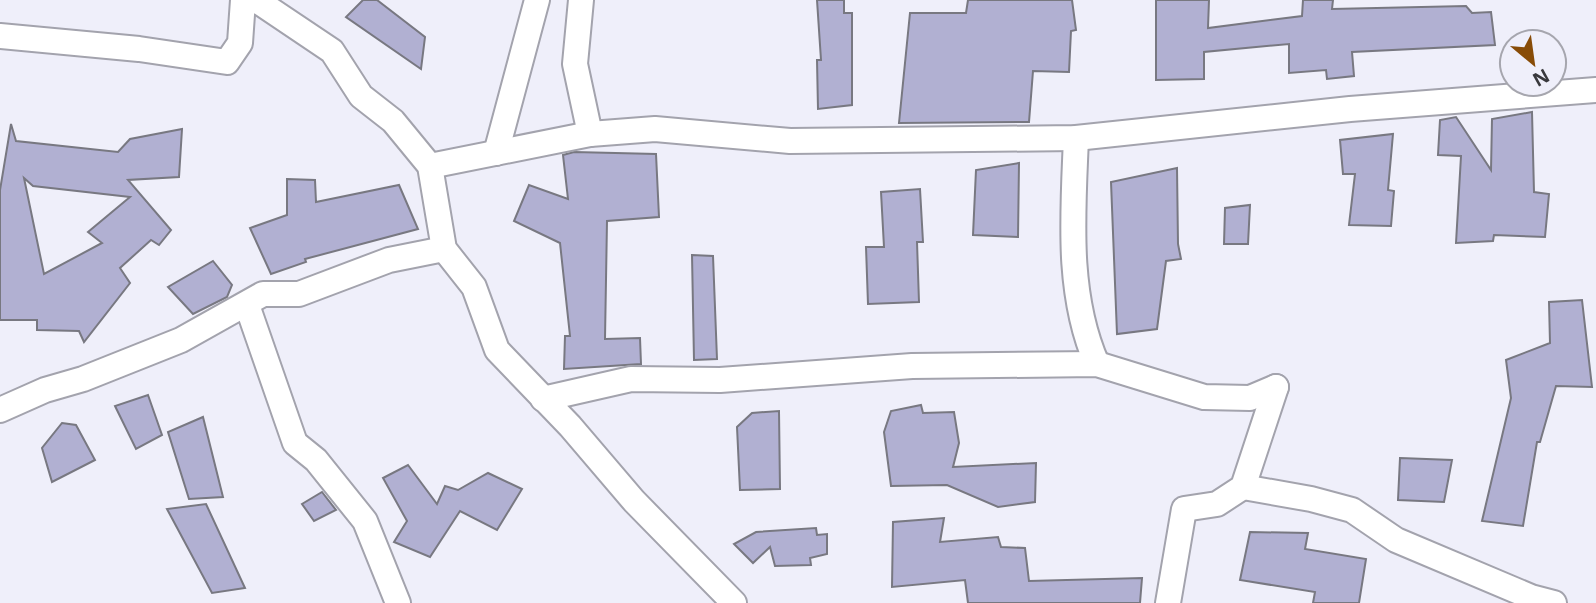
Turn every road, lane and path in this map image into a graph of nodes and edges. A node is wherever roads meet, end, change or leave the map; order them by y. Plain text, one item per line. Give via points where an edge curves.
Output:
1 (243, 0) edge
2 (256, 0) edge
3 (537, 0) edge
4 (581, 0) edge
5 (0, 36) edge
6 (1596, 90) edge
7 (590, 134) junction
8 (1076, 138) junction
9 (496, 153) junction
10 (430, 166) junction
11 (444, 250) junction
12 (247, 304) junction
13 (1097, 364) junction
14 (543, 399) junction
15 (0, 410) edge
16 (1243, 488) junction
17 (398, 603) edge
18 (734, 603) edge
19 (1168, 603) edge
20 (1554, 603) edge

1 - 5 street via 240,43 227,62
2 - 10 street via 332,51 361,96 393,121
3 - 9 street
4 - 7 street via 575,64
6 - 8 street via 1350,109
7 - 8 street via 655,129 790,141
7 - 9 street
8 - 13 street via 1072,235 1083,333
9 - 10 street
10 - 11 street
11 - 12 street via 388,260 299,294 263,294
11 - 14 street via 474,287 497,350
12 - 15 street via 181,340
12 - 17 street via 295,443 316,460 365,521
13 - 14 street via 912,366 720,380 631,379
13 - 16 street via 1204,397 1250,398 1276,387
14 - 18 street
16 - 19 street via 1217,504 1184,509
16 - 20 street via 1352,510 1396,540

